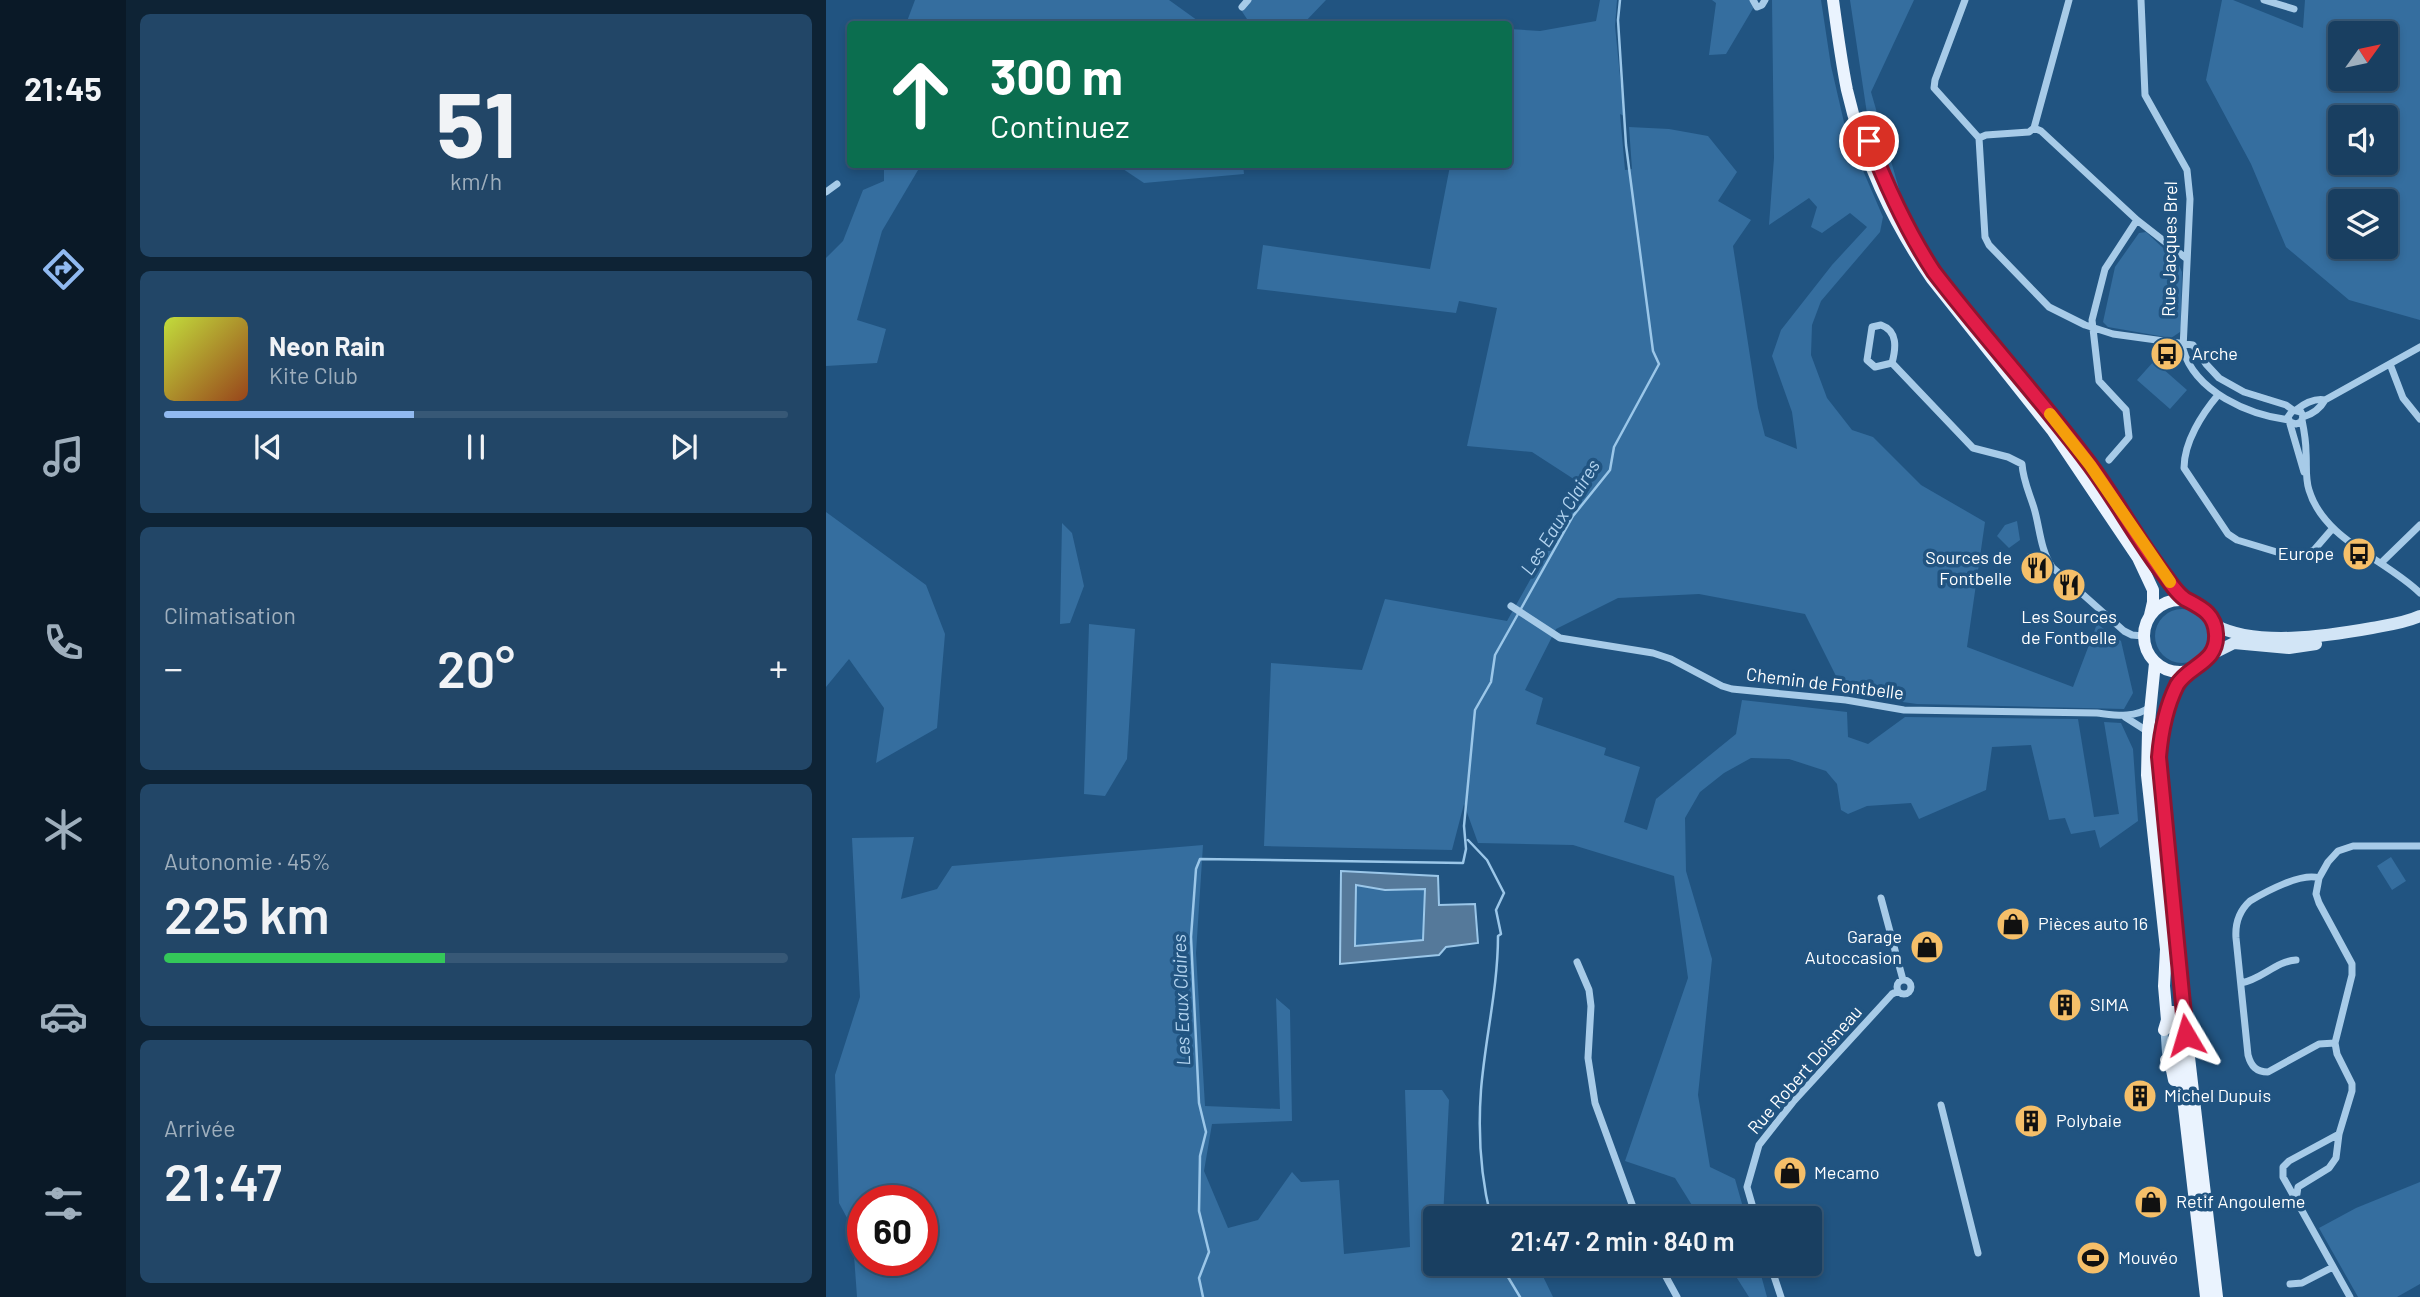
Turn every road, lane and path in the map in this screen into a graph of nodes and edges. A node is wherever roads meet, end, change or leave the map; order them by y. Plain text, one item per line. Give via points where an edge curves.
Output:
1 (1248, 0) edge
2 (1765, 0) edge
3 (1833, 0) edge
4 (1839, 0) edge
5 (1965, 0) edge
6 (2069, 0) edge
7 (2141, 0) edge
8 (2264, 0) edge
9 (1755, 3) edge
10 (1242, 7) dead end
11 (2294, 9) dead end
12 (2034, 128) junction
13 (1979, 138) junction
14 (837, 184) dead end
15 (826, 192) edge
16 (2137, 220) junction
17 (2187, 259) junction
18 (2093, 328) junction
19 (2185, 343) junction
20 (2420, 347) edge
21 (1892, 363) junction
22 (2390, 364) junction
23 (2218, 395) junction
24 (2325, 400) junction
25 (2295, 410) junction
26 (2302, 418) junction
27 (2420, 419) edge
28 (2290, 421) junction
29 (2109, 460) dead end
30 (2306, 476) junction
31 (2420, 525) edge
32 (2333, 528) junction
33 (2381, 563) junction
34 (2420, 593) edge
35 (2186, 600) junction
36 (1513, 607) dead end
37 (2150, 615) junction
38 (2420, 616) edge
39 (2215, 625) junction
40 (2357, 631) junction
41 (2143, 636) junction
42 (2212, 654) junction
43 (2155, 663) junction
44 (2187, 671) junction
45 (2151, 706) junction
46 (2124, 716) junction
47 (2148, 733) junction
48 (2420, 846) edge
49 (2319, 878) junction
50 (1881, 898) dead end
51 (2166, 949) junction
52 (2296, 960) dead end
53 (1577, 962) dead end
54 (1903, 980) junction
55 (2241, 983) junction
56 (1898, 991) junction
57 (2164, 1030) joint
58 (2335, 1043) junction
59 (2166, 1060) joint
60 (1941, 1105) dead end
61 (2339, 1134) junction
62 (2296, 1200) junction
63 (1633, 1206) edge
64 (1753, 1206) edge
65 (1978, 1253) dead end
66 (2200, 1257) junction
67 (2333, 1267) junction
68 (1666, 1276) edge
69 (1774, 1276) edge
70 (2290, 1284) dead end
71 (1677, 1297) edge
72 (1781, 1297) edge
73 (2206, 1297) edge
74 (2217, 1297) edge
75 (2350, 1297) edge

1 - 10 street
2 - 9 street via 1762,5
3 - 37 main road via 1854,117 1891,210 1920,262 2052,430 2138,558 2152,590
4 - 35 main road via 1860,119 1915,244 2090,465
5 - 13 street via 1934,88
6 - 12 street
7 - 17 street, Rue Jacques Brel via 2145,95 2188,170
8 - 11 street
12 - 13 street
12 - 16 street
13 - 18 street via 1983,229 1989,245 2049,307
14 - 15 street
16 - 17 street
16 - 18 street via 2105,269
17 - 19 street, Rue Jacques Brel
18 - 19 street
18 - 29 street via 2099,381 2126,410 2129,437
19 - 23 street via 2186,358
19 - 25 street via 2193,345 2219,377 2259,399
20 - 22 street
21 - 21 street via 1894,336 1885,326 1872,327 1867,360 1875,367
21 - 41 street via 1973,448 2022,464 2046,559 2124,631
22 - 24 street
22 - 27 street via 2403,398
23 - 28 street via 2239,407
23 - 32 street via 2191,439 2184,468 2228,534 2297,558 2314,550
24 - 25 street
24 - 26 street
25 - 26 street
25 - 28 street
26 - 28 street via 2298,424
26 - 30 street
28 - 30 street
30 - 32 street via 2312,498
31 - 33 street
32 - 33 street
33 - 34 street
35 - 37 main road via 2165,602
35 - 39 main road via 2204,608
36 - 46 street, Chemin de Fontbelle via 1560,638 1653,653 1732,688 1904,710
37 - 41 main road
38 - 40 main road
39 - 40 main road via 2228,631 2291,639
39 - 42 main road
40 - 42 main road via 2300,648 2234,643
41 - 43 main road
42 - 44 main road
43 - 44 main road via 2170,671
43 - 45 main road
44 - 74 main road via 2164,720 2159,767
45 - 46 street, Chemin de Fontbelle
45 - 47 main road
46 - 47 street
47 - 51 main road via 2148,798
48 - 49 street via 2353,846 2338,851
49 - 55 street via 2293,881 2244,906 2236,930
49 - 58 street via 2319,903 2353,970
50 - 54 street
51 - 57 main road
51 - 66 main road
52 - 55 street
53 - 63 street via 1589,990 1588,1058 1595,1103
54 - 56 street via 1897,984
54 - 56 street via 1910,983 1911,990 1904,995
55 - 58 street via 2248,1055 2258,1070 2268,1072 2319,1044
56 - 64 street, Rue Robert Doisneau via 1759,1144 1747,1187
57 - 59 street
58 - 61 street via 2352,1084
59 - 66 main road via 2174,1078
60 - 65 street
61 - 62 street via 2333,1163 2298,1187
61 - 62 street via 2283,1167 2283,1177
62 - 67 street
66 - 73 main road
67 - 70 street
67 - 75 street
68 - 71 street
69 - 72 street

